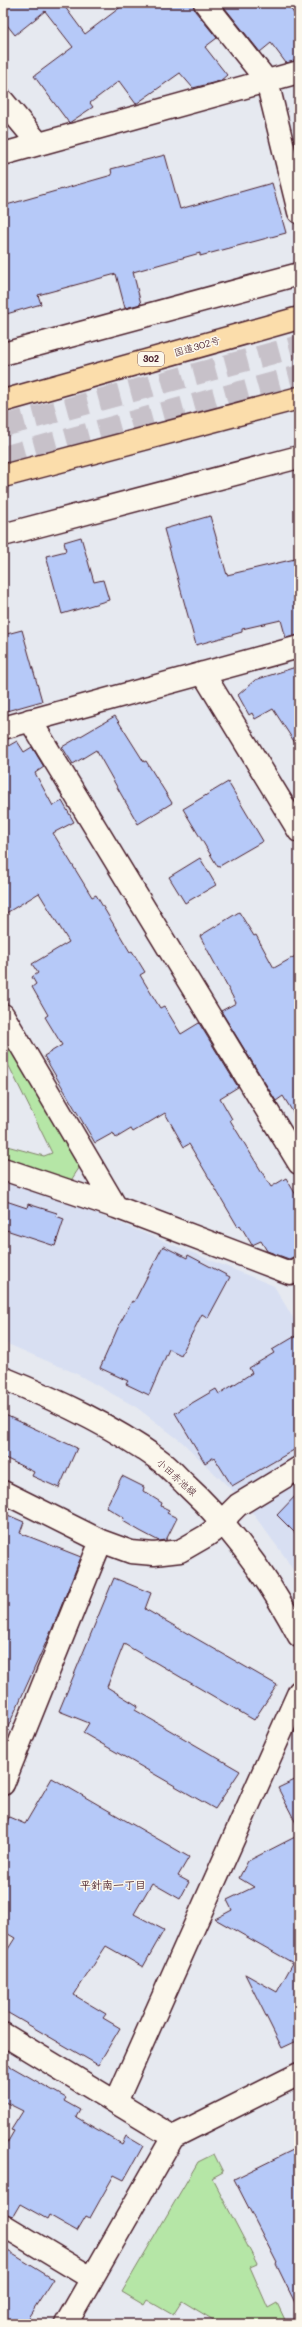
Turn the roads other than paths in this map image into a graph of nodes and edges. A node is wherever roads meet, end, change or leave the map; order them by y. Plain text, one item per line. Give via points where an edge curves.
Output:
1 (205, 3) edge
2 (299, 72) edge
3 (266, 81) junction
4 (3, 101) edge
5 (39, 144) junction
6 (3, 154) edge
7 (299, 212) edge
8 (299, 274) edge
9 (299, 318) edge
10 (3, 354) edge
11 (299, 398) edge
12 (3, 401) edge
13 (299, 457) edge
14 (3, 476) edge
15 (3, 535) edge
16 (299, 648) edge
17 (203, 673) junction
18 (30, 720) junction
19 (3, 728) edge
20 (299, 831) edge
21 (3, 1015) edge
22 (299, 1163) edge
23 (3, 1169) edge
24 (116, 1207) junction
25 (296, 1276) edge
26 (3, 1378) edge
27 (299, 1468) edge
28 (3, 1492) edge
29 (224, 1523) junction
30 (101, 1541) junction
31 (299, 1636) edge
32 (299, 1692) edge
33 (3, 1784) edge
34 (3, 2034) edge
35 (299, 2074) edge
36 (116, 2102) junction
37 (173, 2137) junction
38 (3, 2225) edge
39 (90, 2278) junction
40 (66, 2324) edge

1 - 3 street
2 - 3 street
3 - 5 street
3 - 7 street
4 - 5 street
5 - 6 street
8 - 10 street
9 - 12 highway, 国道302号 / 302
11 - 14 highway
13 - 15 street
16 - 17 street
17 - 18 street
17 - 20 street
18 - 19 street
18 - 22 street
21 - 24 street
23 - 24 street
24 - 25 street
26 - 29 street, 小田赤池線 via 60,1401 159,1460
27 - 29 street via 238,1505
28 - 30 street
29 - 30 street via 180,1551 154,1554 131,1552
29 - 31 street, 小田赤池線 via 252,1557
30 - 33 street
32 - 36 street
34 - 36 street
35 - 37 street
36 - 37 street
37 - 39 street
38 - 39 street
39 - 40 street

